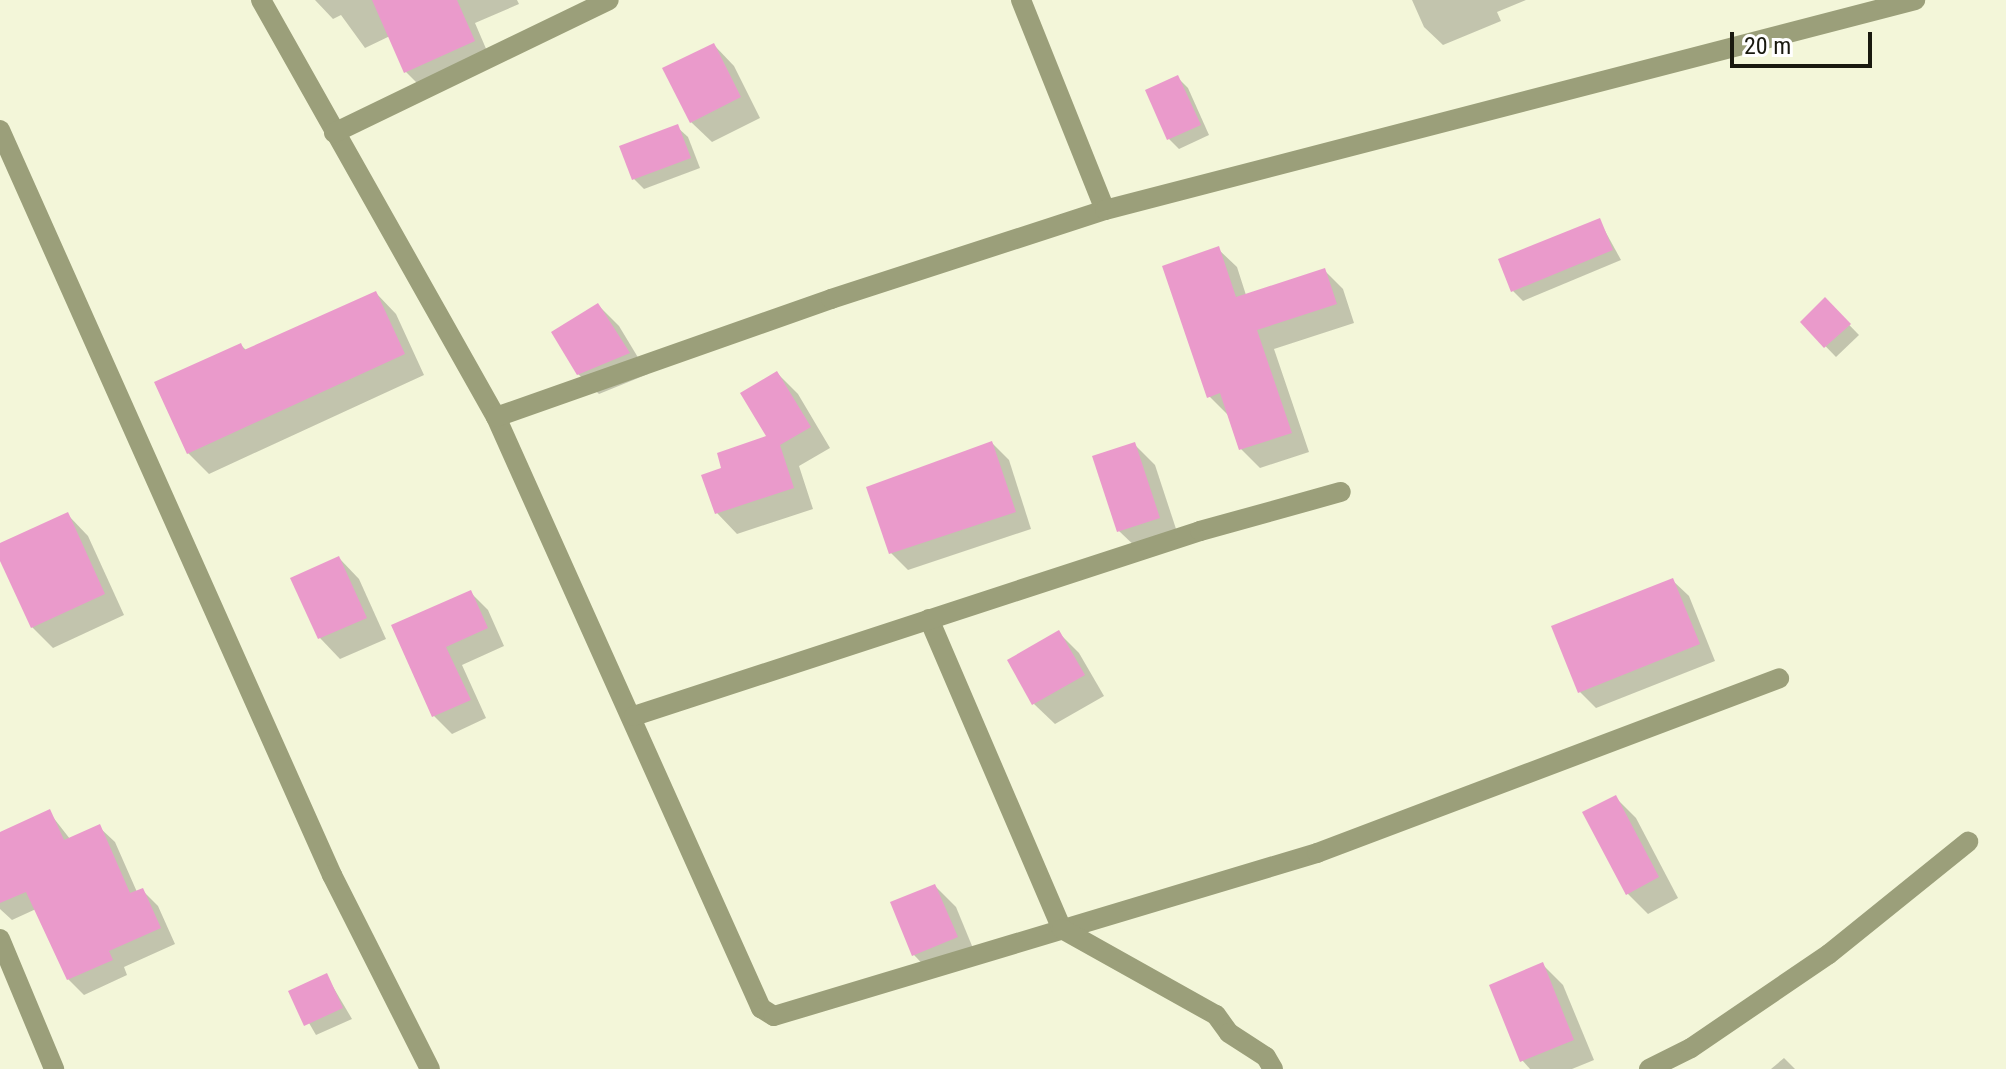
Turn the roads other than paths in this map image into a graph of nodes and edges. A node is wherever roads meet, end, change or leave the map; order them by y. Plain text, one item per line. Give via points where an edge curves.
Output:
1 (261, 0) edge
2 (609, 0) edge
3 (1021, 0) edge
4 (1915, 0) edge
5 (0, 130) edge
6 (334, 133) junction
7 (1105, 210) junction
8 (496, 417) junction
9 (1341, 492) dead end
10 (929, 619) junction
11 (1779, 678) dead end
12 (634, 716) junction
13 (1968, 842) dead end
14 (1062, 929) junction
15 (0, 939) edge
16 (54, 1069) edge
17 (430, 1069) edge
18 (1273, 1069) edge
19 (1649, 1069) edge

1 - 6 street
2 - 6 street
3 - 7 street
4 - 7 street
5 - 17 street via 325,861
6 - 8 street
7 - 8 street
8 - 12 street
9 - 10 street via 1200,531
10 - 12 street
10 - 14 street
11 - 14 street via 1317,853
12 - 14 street via 761,1008 774,1016
13 - 19 street via 1829,954 1691,1048
14 - 18 street via 1216,1015 1229,1033 1266,1057
15 - 16 street

